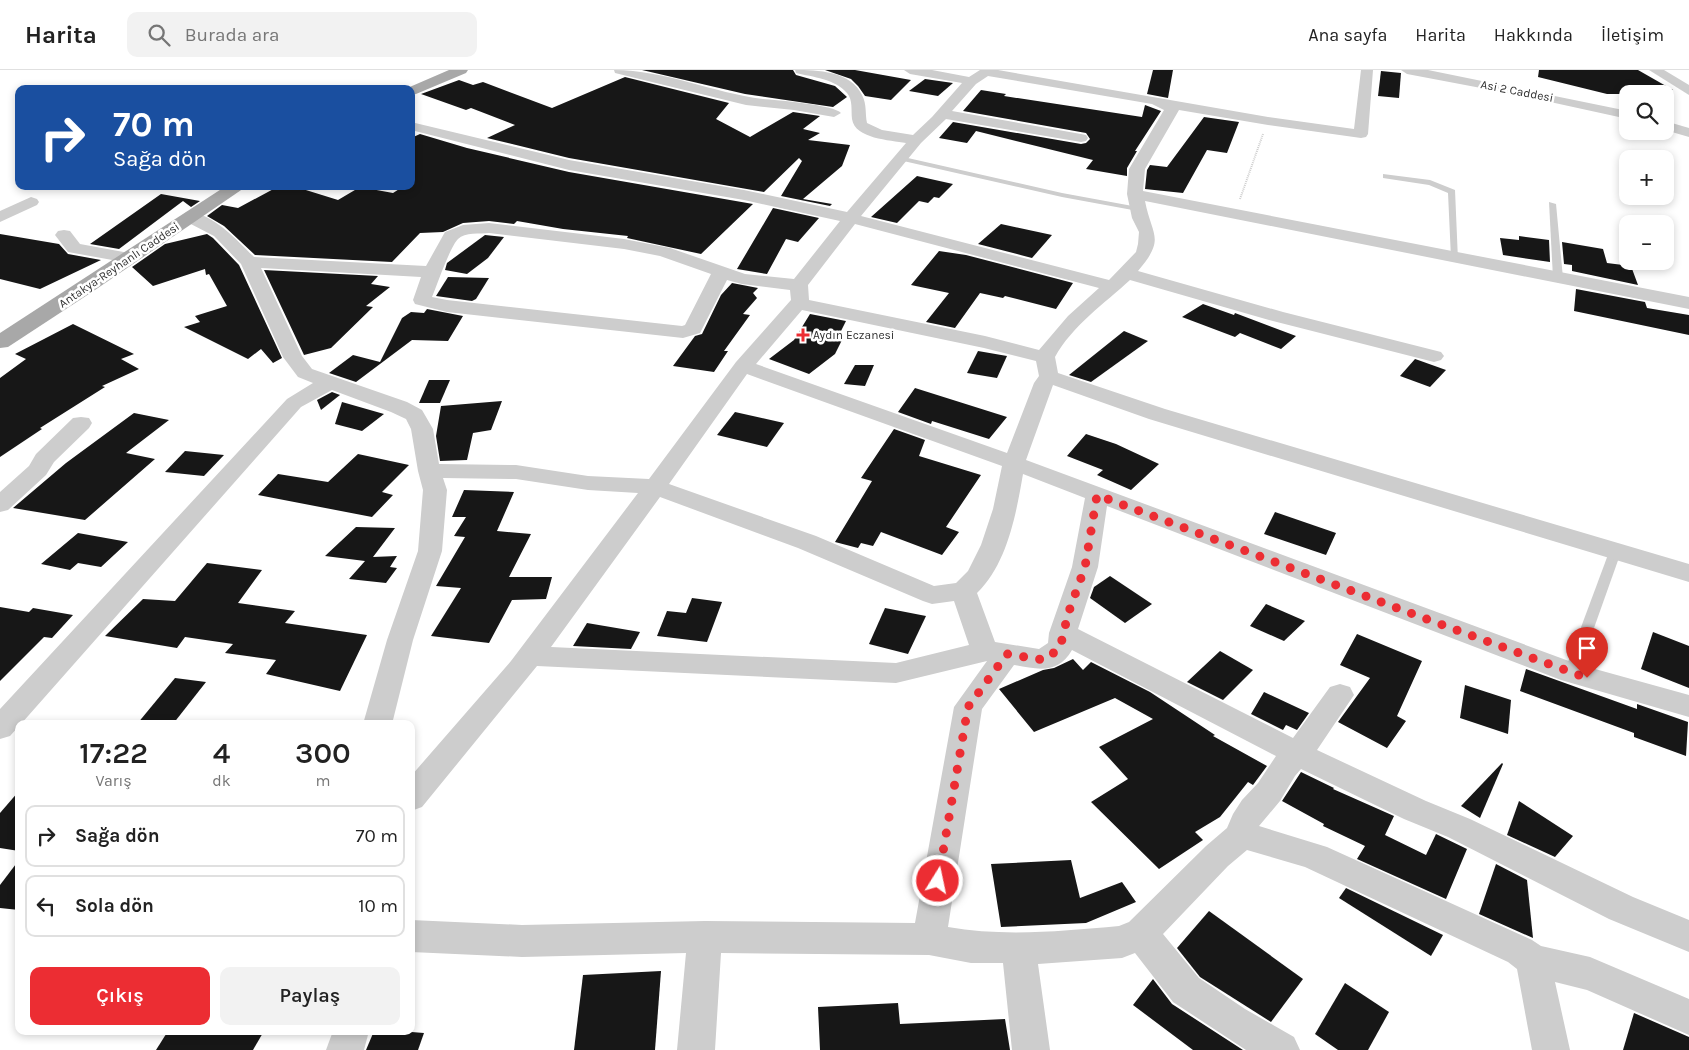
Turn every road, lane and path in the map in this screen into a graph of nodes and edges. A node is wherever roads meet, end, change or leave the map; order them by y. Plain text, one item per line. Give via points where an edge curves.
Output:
1 (461, 70) edge
2 (620, 70) edge
3 (801, 70) edge
4 (910, 70) edge
5 (1368, 70) edge
6 (1407, 70) edge
7 (1654, 70) edge
8 (980, 79) edge
9 (415, 89) edge
10 (1689, 91) edge
11 (1164, 103) junction
12 (834, 112) dead end
13 (1619, 113) edge
14 (942, 114) junction
15 (1150, 115) dead end
16 (1169, 118) junction
17 (1268, 122) junction
18 (415, 127) edge
19 (1674, 128) edge
20 (1689, 133) edge
21 (1081, 138) dead end
22 (916, 140) junction
23 (902, 158) junction
24 (1386, 176) dead end
25 (232, 190) edge
26 (1137, 201) junction
27 (31, 202) dead end
28 (1552, 204) dead end
29 (1234, 215) junction
30 (0, 217) edge
31 (191, 217) junction
32 (851, 218) junction
33 (64, 235) dead end
34 (129, 258) junction
35 (1454, 258) junction
36 (249, 262) junction
37 (432, 272) junction
38 (1128, 273) junction
39 (721, 274) junction
40 (1558, 278) junction
41 (1112, 286) junction
42 (798, 294) junction
43 (1689, 303) edge
44 (0, 342) edge
45 (1434, 356) dead end
46 (742, 366) junction
47 (1047, 367) junction
48 (330, 382) junction
49 (81, 424) dead end
50 (1014, 463) junction
51 (429, 471) junction
52 (655, 486) junction
53 (1097, 495) junction
54 (0, 504) edge
55 (1615, 552) junction
56 (1689, 573) edge
57 (963, 591) junction
58 (1062, 633) junction
59 (996, 653) junction
60 (530, 656) junction
61 (1571, 673) junction
62 (1340, 694) dead end
63 (1689, 706) edge
64 (16, 720) edge
65 (378, 720) edge
66 (15, 721) edge
67 (5, 732) edge
68 (1298, 754) junction
69 (415, 793) edge
70 (1242, 835) junction
71 (1141, 933) junction
72 (415, 936) edge
73 (1689, 936) edge
74 (705, 937) junction
75 (929, 939) junction
76 (1018, 947) junction
77 (1533, 960) junction
78 (1689, 1017) edge
79 (350, 1035) edge
80 (345, 1050) edge
81 (696, 1050) edge
82 (1031, 1050) edge
83 (1280, 1050) edge
84 (1551, 1050) edge

1 - 9 main road
2 - 12 street via 746,101
3 - 22 street via 841,82 850,88 858,101 860,124 864,127 880,134
4 - 8 street
5 - 17 street via 1360,134
6 - 13 street, Asi 2 Caddesi
7 - 10 street
8 - 11 street via 1102,91
8 - 14 street
11 - 16 street via 1172,109
11 - 17 street
14 - 21 street
14 - 22 street
15 - 16 street
16 - 26 street via 1137,169
17 - 29 path
18 - 32 street via 568,165
19 - 20 street
22 - 23 street
23 - 26 lane via 1062,195
23 - 32 street
24 - 35 lane via 1435,184 1452,192
25 - 31 main road, Antakya-Reyhanlı Caddesi
26 - 29 street
26 - 38 street via 1148,244
27 - 30 street
28 - 40 lane
29 - 35 street
31 - 34 main road, Antakya-Reyhanlı Caddesi
31 - 36 street via 220,232
32 - 41 street
32 - 42 street
33 - 34 street via 74,248
34 - 44 main road, Antakya-Reyhanlı Caddesi
35 - 40 street
36 - 37 street
36 - 48 street via 293,357 305,372
37 - 39 street via 451,236 463,230 489,228 624,244 664,252
37 - 39 street via 422,300 447,306 683,332 693,329
38 - 41 street
38 - 45 street via 1276,316
39 - 42 street
40 - 43 street
41 - 47 street via 1052,346
42 - 46 street
42 - 47 street via 985,342
46 - 50 street
46 - 52 street
47 - 50 street
47 - 55 street via 1157,414
48 - 51 street via 414,414 422,429
48 - 64 street via 294,403
49 - 54 street via 44,459 38,470
50 - 53 street
50 - 57 street via 1005,509 993,545 979,576
51 - 52 street via 516,472 588,483
51 - 65 street via 435,490 430,551 400,640
52 - 57 street via 807,542 932,595
52 - 60 street
53 - 58 street via 1085,567
53 - 61 street
55 - 56 street
55 - 61 lane
57 - 59 street
58 - 59 street via 1060,648 1044,660
58 - 68 street
59 - 60 street via 896,672
59 - 75 street via 968,707
60 - 69 street
61 - 63 street
62 - 68 street
66 - 67 street
68 - 70 street via 1284,767 1269,792 1253,809 1244,823
68 - 73 street via 1621,908
70 - 71 street
70 - 77 street via 1316,857 1520,951
71 - 76 street via 1122,942 1054,948
71 - 83 street via 1186,990
72 - 74 street via 522,941
74 - 75 street
74 - 81 street
75 - 76 street via 971,947
76 - 82 street
77 - 78 street via 1590,974
77 - 84 street
79 - 80 street

